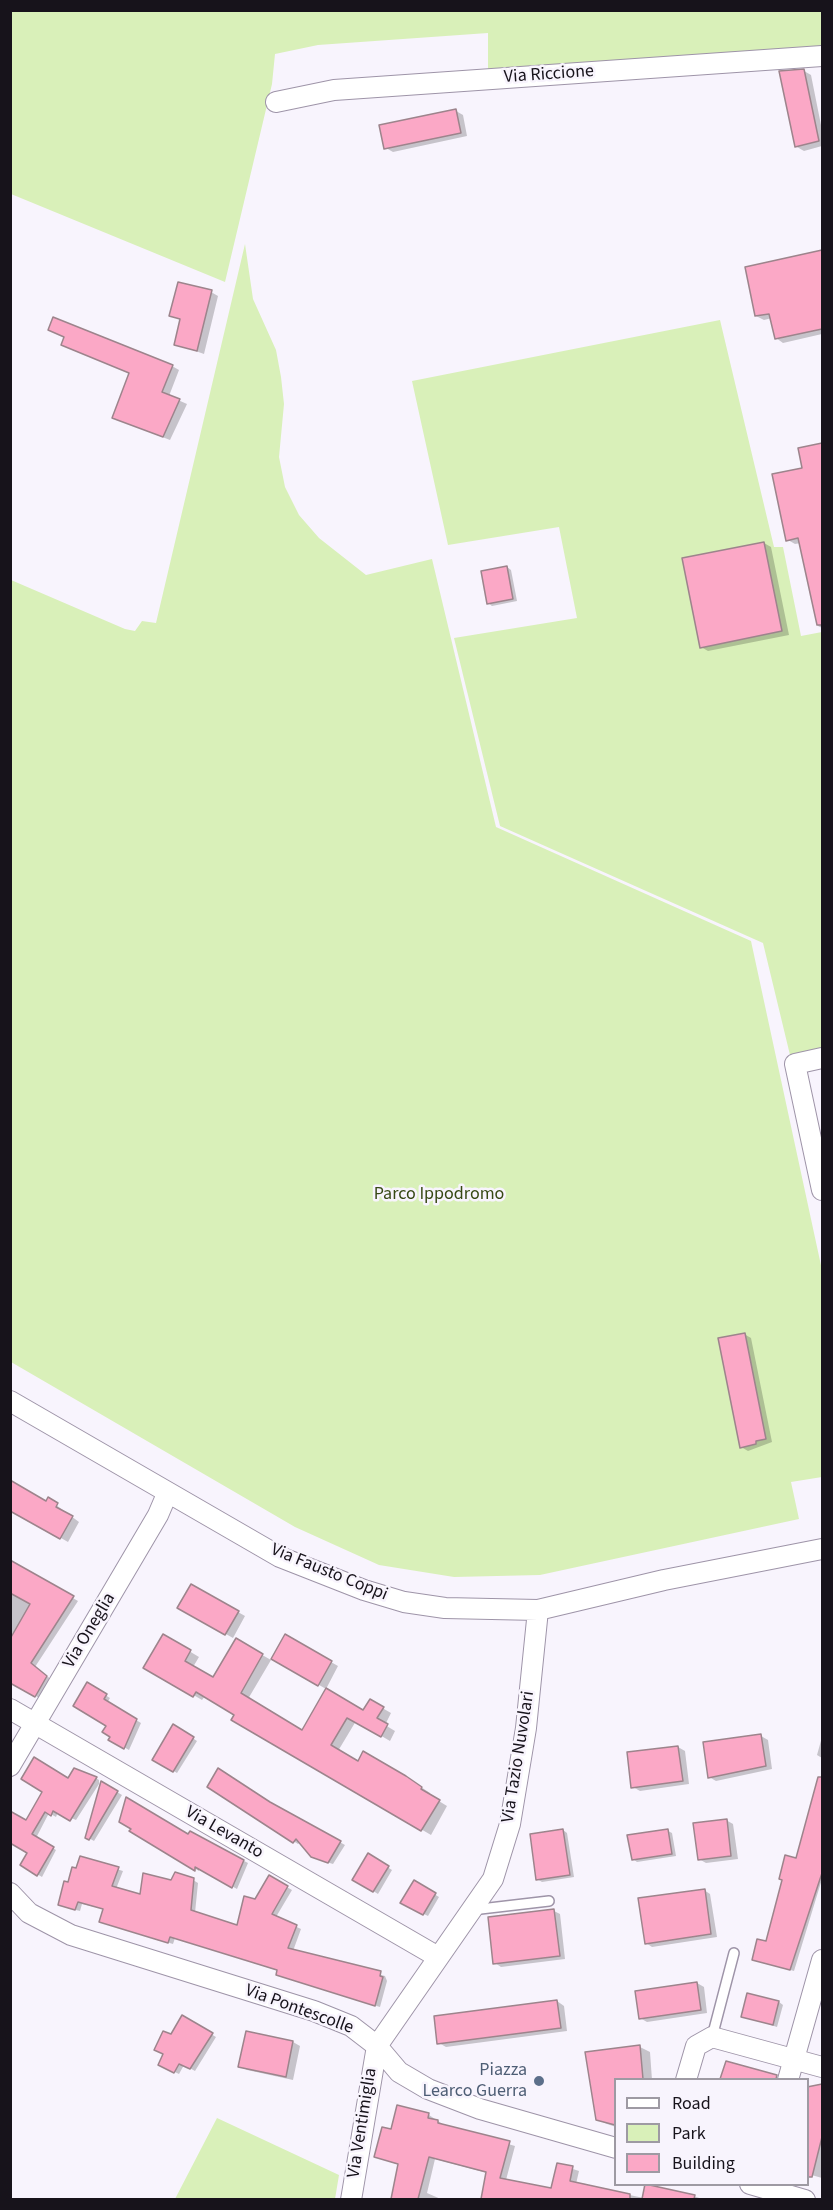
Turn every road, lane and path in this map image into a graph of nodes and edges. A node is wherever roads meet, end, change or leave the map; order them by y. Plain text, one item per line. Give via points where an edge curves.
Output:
1 (822, 56) edge
2 (276, 102) dead end
3 (822, 1058) edge
4 (822, 1190) edge
5 (10, 1401) edge
6 (167, 1494) junction
7 (822, 1549) edge
8 (538, 1610) junction
9 (10, 1708) edge
10 (36, 1723) junction
11 (10, 1766) edge
12 (10, 1893) edge
13 (549, 1901) dead end
14 (472, 1911) junction
15 (734, 1953) dead end
16 (438, 1957) junction
17 (822, 1960) edge
18 (710, 2038) junction
19 (377, 2046) junction
20 (794, 2058) junction
21 (822, 2067) edge
22 (686, 2078) edge
23 (788, 2078) edge
24 (614, 2148) edge
25 (759, 2186) edge
26 (351, 2199) edge
27 (805, 2199) edge

1 - 2 street, Via Riccione via 334,90
3 - 4 street via 795,1064
5 - 6 street, Via Fausto Coppi
6 - 8 street, Via Fausto Coppi via 280,1557 364,1590 404,1602 445,1608
6 - 10 street, Via Oneglia
7 - 8 street, Via Fausto Coppi
8 - 14 street, Via Tazio Nuvolari via 514,1808 493,1879
9 - 10 street, Via Levanto
10 - 11 street, Via Oneglia
10 - 16 street, Via Levanto
12 - 19 street, Via Pontescolle via 29,1913 72,1935 314,2011 351,2026
13 - 14 lane
14 - 16 street, Via Tazio Nuvolari
15 - 18 lane
16 - 19 street, Via Tazio Nuvolari
17 - 20 street
18 - 20 street
18 - 22 street via 696,2046
19 - 24 street, Via Pontescolle via 399,2072 428,2089 480,2109
19 - 26 street, Via Ventimiglia
20 - 21 street
20 - 23 street
25 - 27 street

